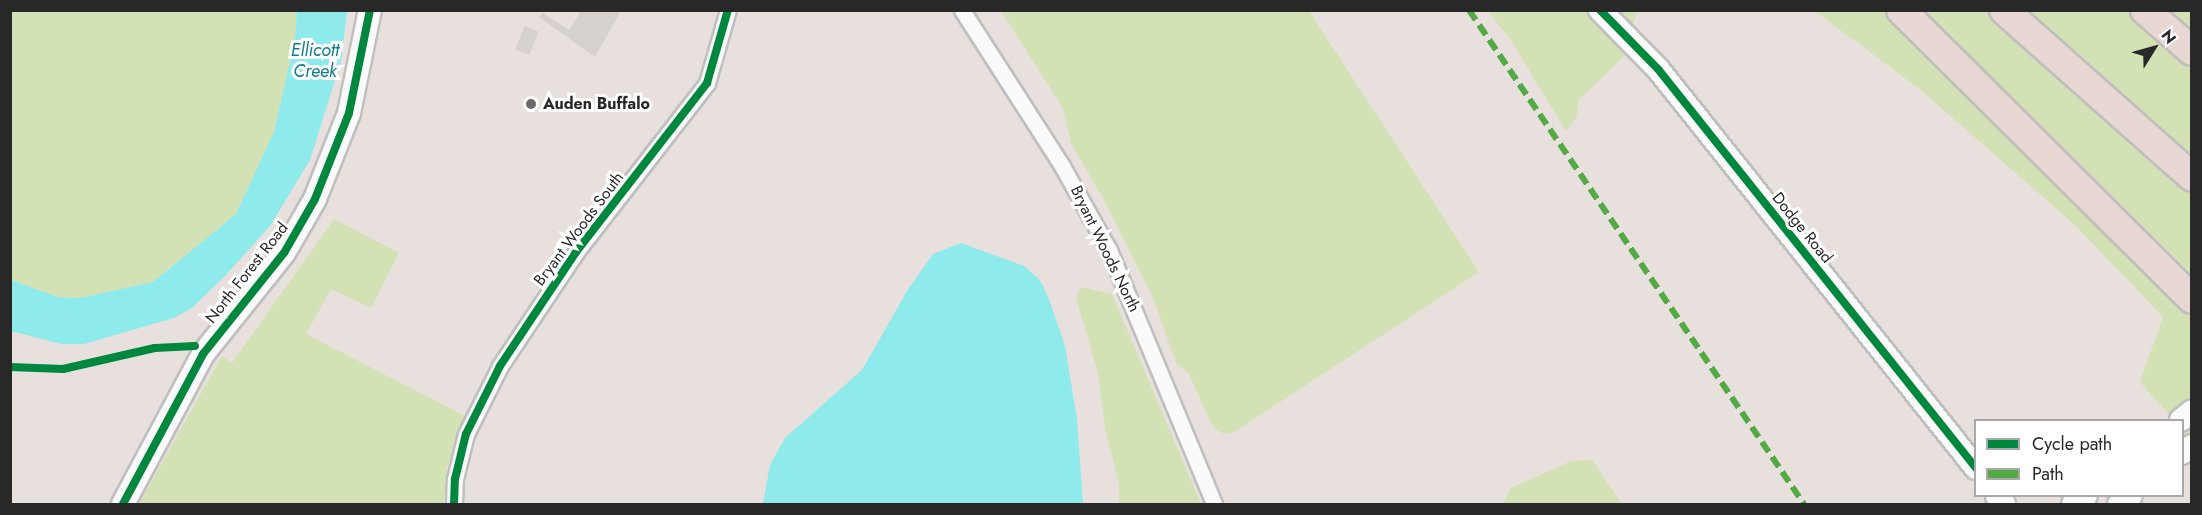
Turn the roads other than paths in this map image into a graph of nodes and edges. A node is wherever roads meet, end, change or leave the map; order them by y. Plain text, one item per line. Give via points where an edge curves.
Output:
1 (370, 10) edge
2 (728, 10) edge
3 (962, 10) edge
4 (1600, 10) edge
5 (1901, 10) edge
6 (2004, 10) edge
7 (2145, 10) edge
8 (2192, 51) edge
9 (2192, 177) edge
10 (2192, 299) edge
11 (1974, 465) edge
12 (123, 504) edge
13 (454, 504) edge
14 (1214, 504) edge

1 - 12 street, North Forest Road via 349,113 315,199 284,253 203,354
2 - 13 street, Bryant Woods South via 707,82 576,252 500,366 466,434 455,479
3 - 14 street, Bryant Woods North via 1101,233
4 - 11 street, Dodge Road via 1658,69
5 - 10 highway
6 - 9 highway
7 - 8 highway

